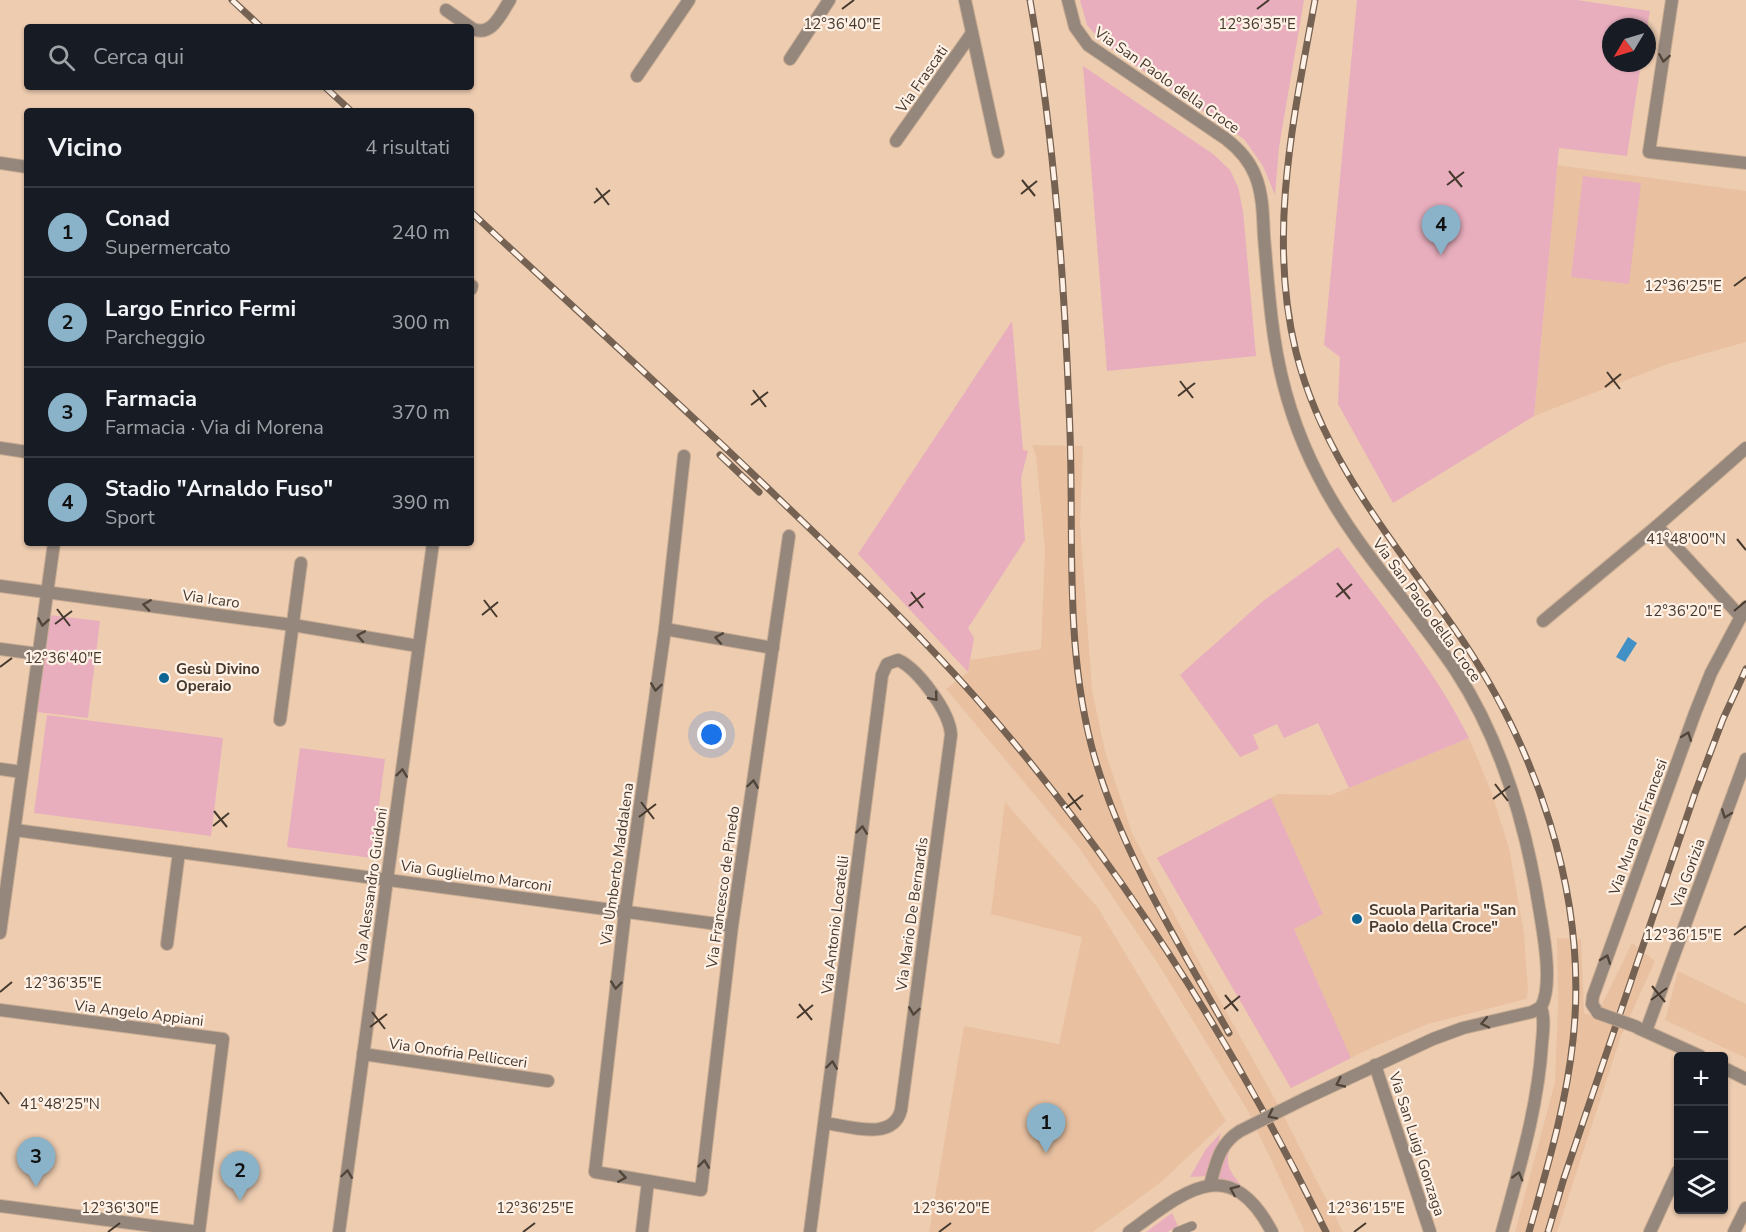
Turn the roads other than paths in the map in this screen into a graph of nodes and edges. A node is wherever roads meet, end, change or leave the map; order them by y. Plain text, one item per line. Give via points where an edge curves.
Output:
1 (510, 0) edge
2 (688, 0) edge
3 (830, 0) edge
4 (965, 0) edge
5 (1068, 0) edge
6 (1672, 0) edge
7 (446, 10) dead end
8 (467, 24) edge
9 (474, 28) edge
10 (972, 33) junction
11 (790, 59) dead end
12 (637, 76) dead end
13 (897, 141) dead end
14 (998, 152) dead end
15 (0, 163) edge
16 (1746, 163) edge
17 (24, 167) edge
18 (0, 448) edge
19 (1746, 448) edge
20 (24, 452) edge
21 (684, 456) dead end
22 (1657, 526) junction
23 (789, 536) dead end
24 (54, 546) edge
25 (433, 546) edge
26 (301, 563) dead end
27 (0, 586) edge
28 (48, 592) junction
29 (1743, 612) edge
30 (1543, 621) dead end
31 (293, 625) junction
32 (664, 629) junction
33 (418, 646) junction
34 (773, 648) junction
35 (0, 649) edge
36 (38, 654) junction
37 (892, 660) joint
38 (280, 720) dead end
39 (1746, 759) edge
40 (0, 769) edge
41 (22, 772) junction
42 (15, 830) junction
43 (179, 852) junction
44 (388, 879) junction
45 (3, 888) edge
46 (625, 912) junction
47 (732, 926) junction
48 (0, 933) edge
49 (167, 944) dead end
50 (1540, 1007) junction
51 (0, 1010) edge
52 (1642, 1029) junction
53 (1692, 1052) edge
54 (363, 1054) junction
55 (1375, 1065) junction
56 (1728, 1072) edge
57 (1746, 1079) edge
58 (548, 1081) dead end
59 (825, 1123) junction
60 (1674, 1180) edge
61 (648, 1181) junction
62 (1210, 1185) junction
63 (0, 1206) edge
64 (1746, 1208) edge
65 (1192, 1226) dead end
66 (199, 1232) edge
67 (339, 1232) edge
68 (642, 1232) edge
69 (810, 1232) edge
70 (1129, 1232) edge
71 (1178, 1232) edge
72 (1272, 1232) edge
73 (1430, 1232) edge
74 (1502, 1232) edge
75 (1650, 1232) edge
76 (1734, 1232) edge

1 - 9 street via 491,28
2 - 12 street
3 - 11 street
4 - 10 street
5 - 50 street, Via San Paolo della Croce via 1075,27 1088,45 1231,143 1254,173 1262,208 1279,362 1291,411 1306,449 1347,525 1469,692 1513,794 1540,917 1546,987
6 -> 16 street via 1649,152
7 - 8 street
10 - 13 street, Via Frascati
10 - 14 street
15 - 17 street
18 - 20 street
19 - 22 street
21 - 32 street, Via Umberto Maddalena
22 - 29 street
22 - 30 street
23 - 34 street, Via Francesco de Pinedo
24 - 28 street
25 - 33 street, Via Alessandro Guidoni
26 - 31 street
27 - 28 street, Via Icaro
31 -> 28 street, Via Icaro
28 -> 36 street
52 -> 29 street, Via Mura dei Francesi, bridge via 1598,1013 1592,1000 1702,694
33 -> 31 street, Via Icaro
31 - 38 street
34 -> 32 street
32 -> 46 street, Via Umberto Maddalena
44 -> 33 street, Via Alessandro Guidoni
47 -> 34 street, Via Francesco de Pinedo
35 - 36 street
36 - 41 street
59 -> 37 street, Via Antonio Locatelli via 882,675
37 -> 59 street, Via Mario De Bernardis via 903,663 939,702 949,719 951,735 901,1110 896,1122 882,1130
39 -> 52 street, Via Gorizia
40 - 41 street
41 - 42 street
42 - 43 street, Via Guglielmo Marconi
42 - 45 street
43 - 44 street, Via Guglielmo Marconi
43 - 49 street
44 - 46 street, Via Guglielmo Marconi
44 - 54 street, Via Alessandro Guidoni
45 - 48 street
46 - 47 street, Via Guglielmo Marconi
46 -> 61 street, Via Umberto Maddalena via 595,1172
61 -> 47 street, Via Francesco de Pinedo via 701,1190
50 -> 55 street via 1451,1032
74 -> 50 street, Via San Paolo della Croce via 1528,1139 1541,1063 1544,1016
51 - 66 street, Via Angelo Appiani via 223,1039
52 - 53 street, Via Mura dei Francesi
54 - 58 street, Via Onofria Pellicceri
67 -> 54 street, Via Alessandro Guidoni
55 -> 62 street, bridge via 1231,1137 1220,1151
55 - 73 street, Via San Luigi Gonzaga
56 - 57 street
59 - 69 street, Via Antonio Locatelli
60 - 75 street
61 - 68 street
62 - 70 street via 1186,1192
72 -> 62 street via 1245,1196 1228,1187
63 - 66 street
64 - 76 street
65 - 71 lane

